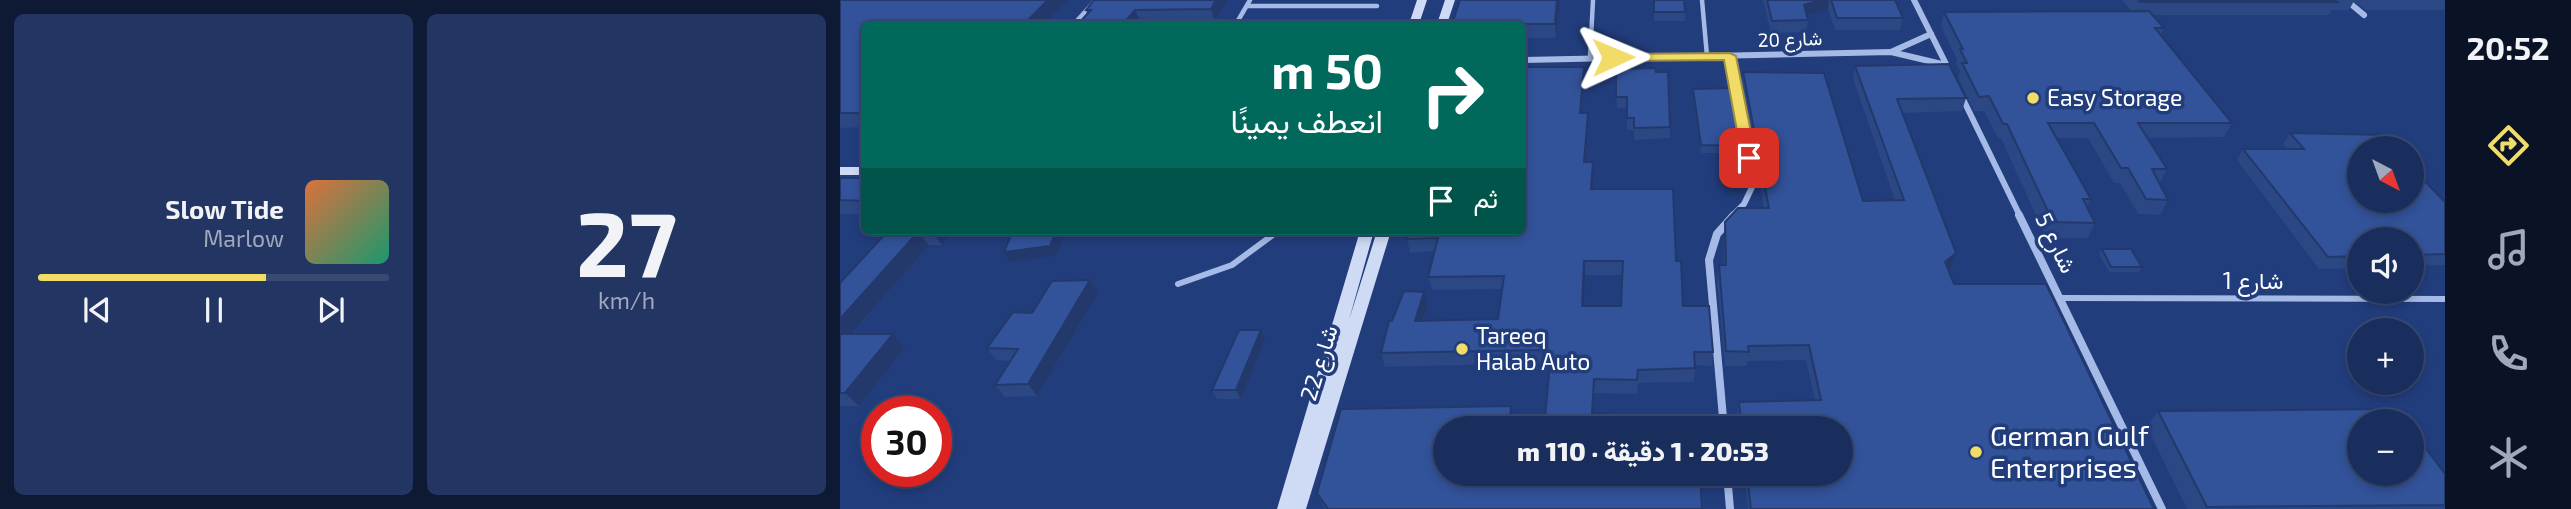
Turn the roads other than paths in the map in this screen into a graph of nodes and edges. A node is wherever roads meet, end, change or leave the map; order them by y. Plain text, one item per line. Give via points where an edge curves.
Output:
1 (1096, 0) edge
2 (1250, 0) edge
3 (1422, 0) edge
4 (1450, 0) edge
5 (1593, 0) edge
6 (1702, 0) edge
7 (1914, 0) edge
8 (2346, 0) edge
9 (1248, 6) junction
10 (1377, 6) dead end
11 (2364, 15) dead end
12 (1077, 21) edge
13 (1238, 21) edge
14 (1415, 21) edge
15 (1443, 21) edge
16 (1931, 34) junction
17 (1891, 52) junction
18 (1706, 56) junction
19 (1730, 56) junction
20 (1590, 58) junction
21 (1526, 60) edge
22 (1946, 65) junction
23 (1952, 77) edge
24 (1958, 89) edge
25 (861, 171) edge
26 (840, 172) edge
27 (840, 184) edge
28 (861, 184) edge
29 (1273, 235) edge
30 (1366, 235) edge
31 (1383, 235) edge
32 (1178, 284) dead end
33 (2062, 298) junction
34 (2445, 299) edge
35 (1723, 416) edge
36 (1728, 486) edge
37 (2164, 507) edge
38 (1286, 509) edge
39 (1297, 509) edge
40 (1730, 509) edge

1 - 12 lane
2 - 9 lane
3 - 14 street
4 - 15 street
5 - 20 lane
6 - 18 lane
7 - 16 street
8 - 11 street
9 - 10 lane
9 - 13 lane
16 - 17 street, شارع 20
16 - 22 street
17 - 19 street, شارع 20
17 - 22 street, شارع 20
18 - 19 street, شارع 20
18 - 20 street, شارع 20
19 - 35 street via 1754,183 1751,195 1720,226 1709,260
20 - 21 street, شارع 20
22 - 23 street
24 - 33 street, شارع 5
25 - 26 street
27 - 28 street
29 - 32 lane via 1231,267
30 - 38 street, شارع 22
31 - 39 street, شارع 22
33 - 34 lane, شارع 1
33 - 37 street, شارع 5
36 - 40 street

